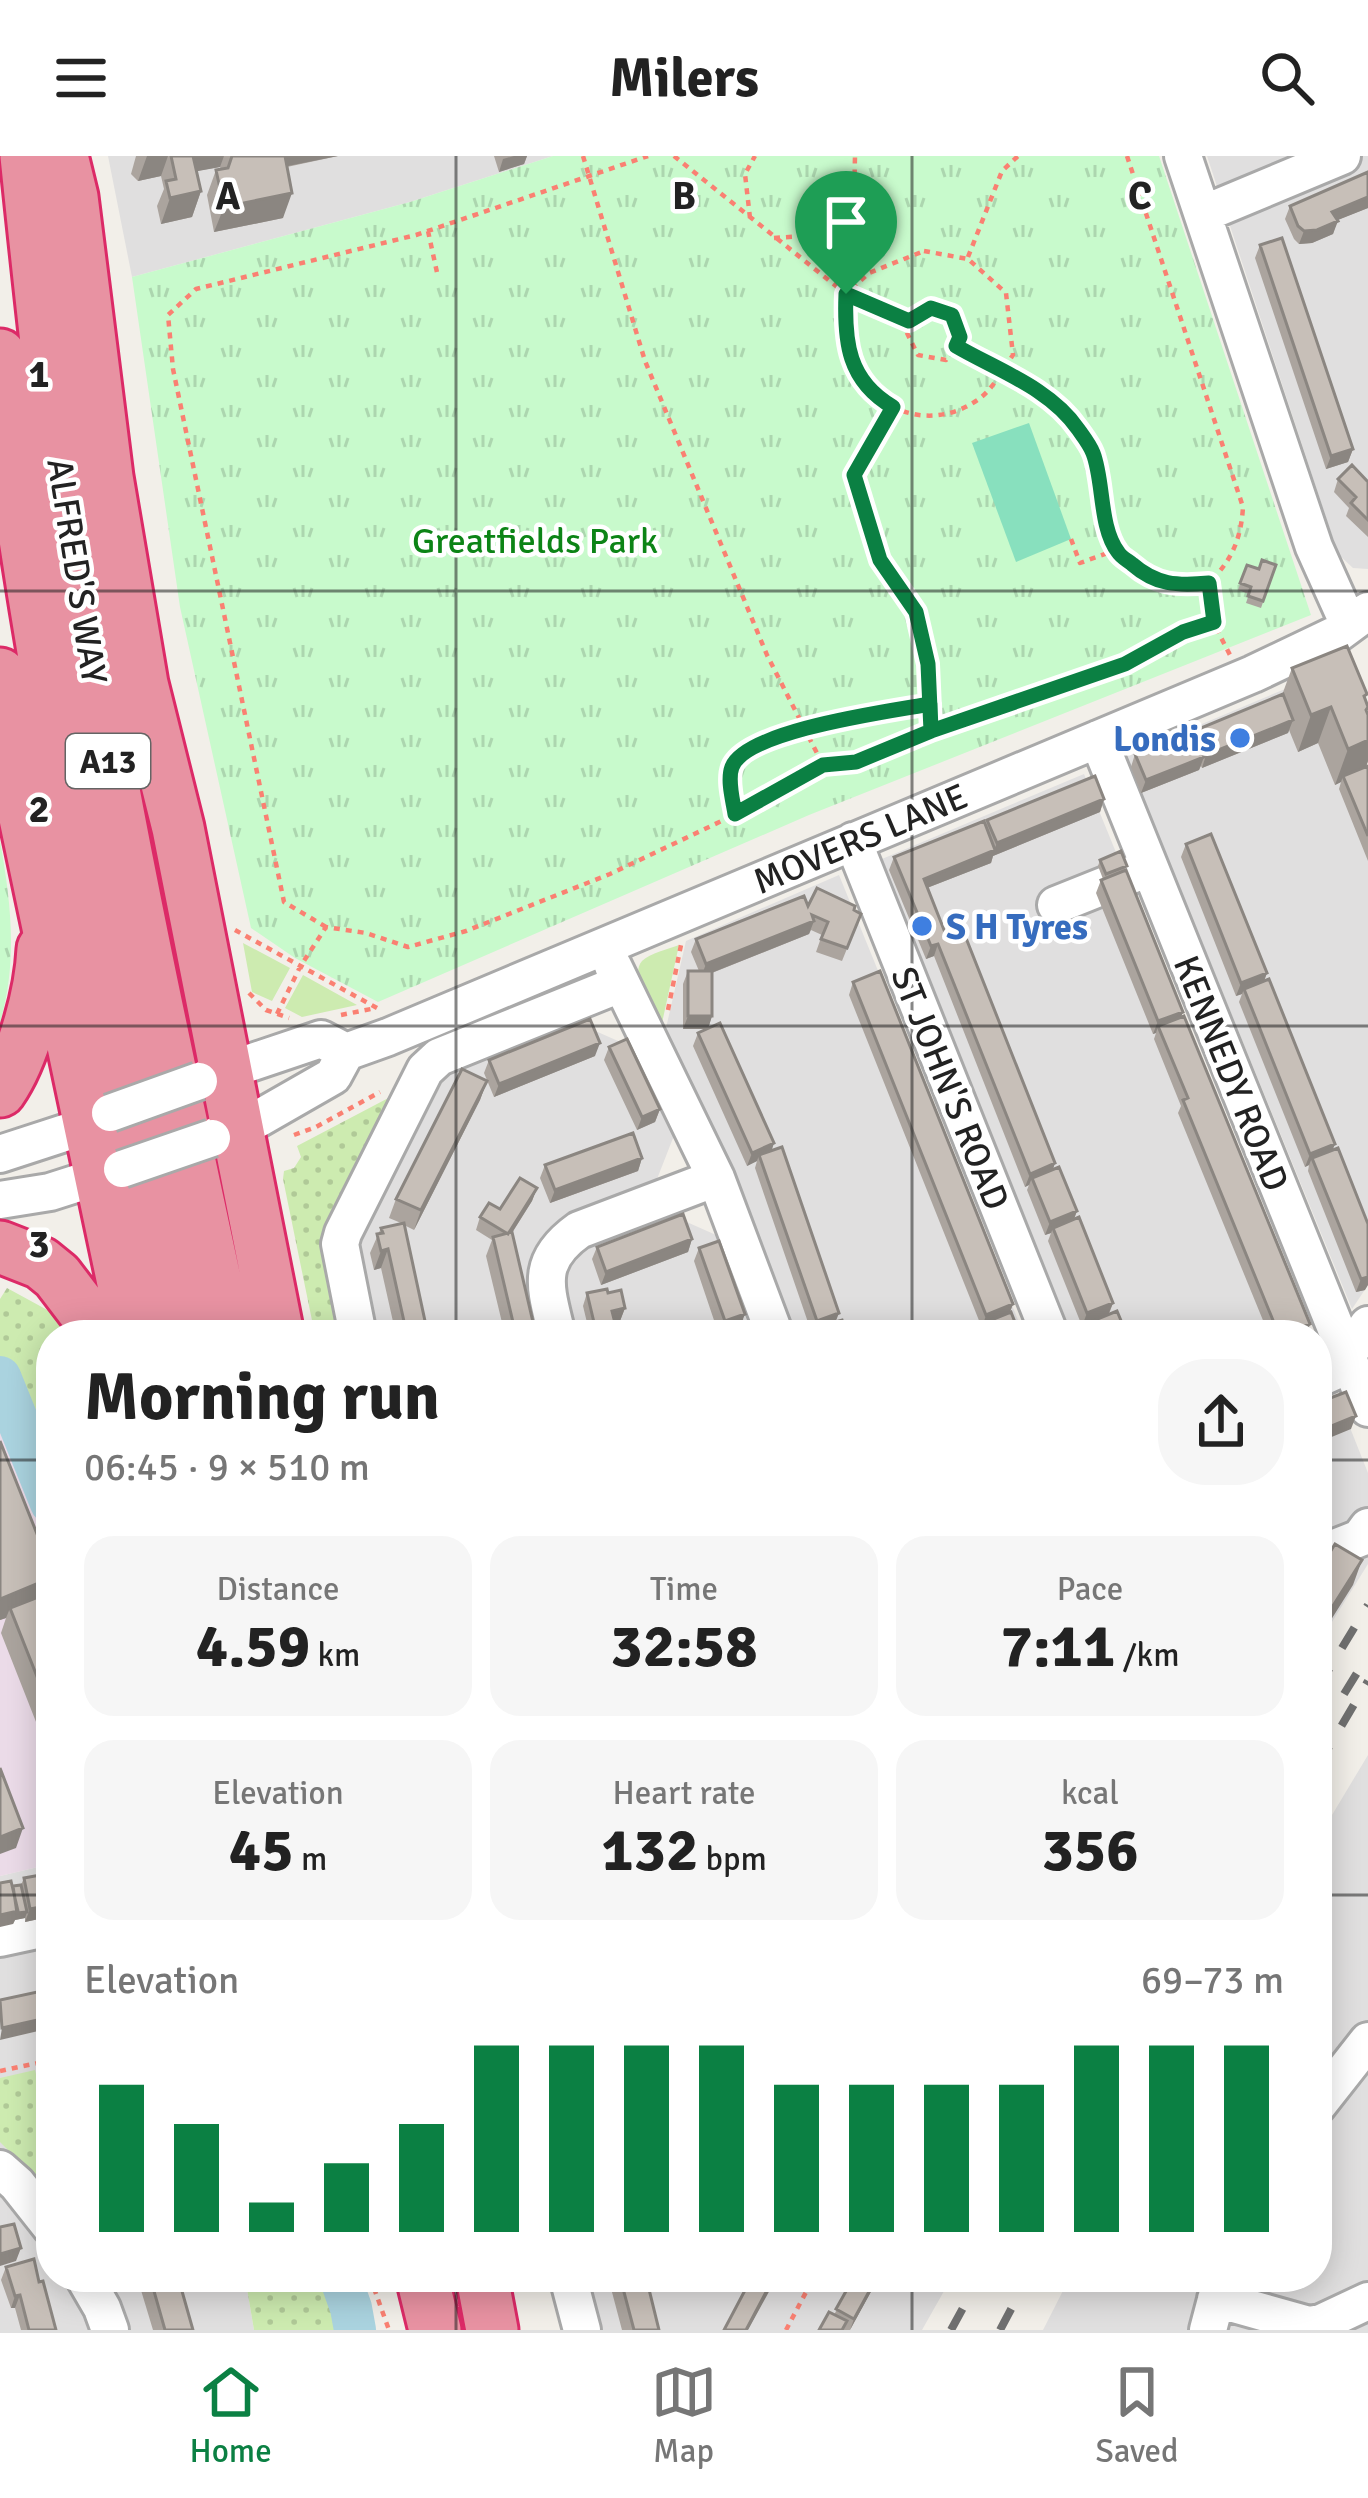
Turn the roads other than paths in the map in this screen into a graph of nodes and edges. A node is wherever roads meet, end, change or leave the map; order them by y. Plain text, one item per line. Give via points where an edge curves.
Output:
1 (26, 156) edge
2 (62, 156) edge
3 (1183, 156) edge
4 (1342, 156) edge
5 (1203, 214) junction
6 (0, 355) edge
7 (1352, 634) edge
8 (0, 674) edge
9 (1098, 739) junction
10 (853, 841) junction
11 (1150, 868) junction
12 (44, 905) junction
13 (1056, 905) dead end
14 (604, 946) junction
15 (620, 984) junction
16 (346, 1052) junction
17 (213, 1075) junction
18 (0, 1091) edge
19 (99, 1119) junction
20 (224, 1133) junction
21 (0, 1154) edge
22 (111, 1173) junction
23 (716, 1178) junction
24 (0, 1200) edge
25 (0, 1247) edge
26 (91, 1320) edge
27 (132, 1320) edge
28 (176, 1320) edge
29 (224, 1320) edge
30 (274, 1320) edge
31 (355, 1320) edge
32 (554, 1320) edge
33 (769, 1320) edge
34 (1044, 1320) edge
35 (1358, 1340) edge
36 (1332, 1372) edge
37 (1368, 1408) edge
38 (1368, 1527) edge
39 (1332, 1549) edge
40 (36, 1930) edge
41 (0, 1938) edge
42 (1368, 2041) edge
43 (1332, 2087) edge
44 (0, 2169) edge
45 (36, 2208) edge
46 (93, 2292) edge
47 (485, 2292) edge
48 (572, 2292) edge
49 (1368, 2301) edge
50 (1215, 2302) edge
51 (110, 2330) edge
52 (492, 2330) edge
53 (582, 2330) edge

1 - 29 highway, ALFRED'S WAY / A13 via 87,641
2 - 17 highway, A13 via 107,477 142,683 178,828
3 - 5 street
4 - 5 street
5 - 7 street via 1314,547
6 - 28 highway, ALFRED'S WAY / A13 via 63,776
7 - 9 street, MOVERS LANE
8 - 12 highway, A13
9 - 10 street, MOVERS LANE
9 - 11 street, KENNEDY ROAD
10 - 14 street, MOVERS LANE
10 - 34 street, ST JOHN'S ROAD
11 - 13 street
11 - 35 street, KENNEDY ROAD
12 - 18 highway, A13 via 26,1040
12 - 19 highway, A13
14 - 15 street
14 - 16 street, MOVERS LANE
15 - 23 street
15 - 31 street via 439,1057 425,1070 343,1233
16 - 17 street, MOVERS LANE via 321,1039
16 - 20 street, MOVERS LANE via 333,1076
17 - 19 street, MOVERS LANE, bridge
17 - 20 highway, A13
19 - 21 street, MOVERS LANE
19 - 22 highway, A13
20 - 22 street, MOVERS LANE, bridge
20 - 30 highway, A13
22 - 24 street, MOVERS LANE
22 - 27 highway, A13
23 - 32 street via 564,1241 547,1272
23 - 33 street
25 - 26 highway via 57,1276
35 - 36 street
35 - 37 street, KENNEDY ROAD
38 - 39 street
40 - 41 street
42 - 43 street
44 - 45 street
46 - 51 street
47 - 52 highway
48 - 53 street
49 - 50 street via 1303,2325

